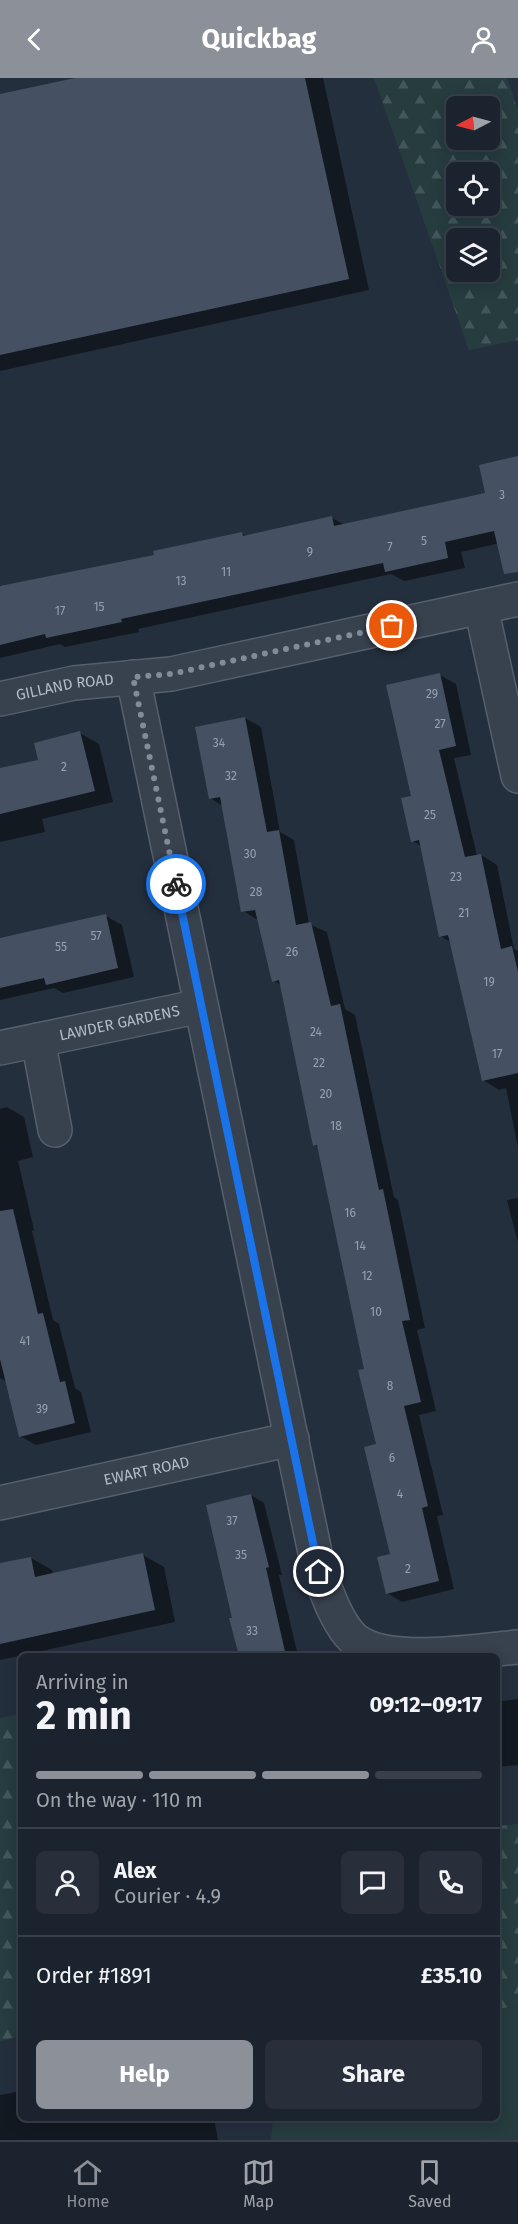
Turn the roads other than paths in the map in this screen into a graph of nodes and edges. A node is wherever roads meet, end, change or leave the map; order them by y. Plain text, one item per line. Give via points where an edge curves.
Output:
1 (518, 599) edge
2 (481, 607) junction
3 (133, 677) junction
4 (0, 699) edge
5 (518, 776) edge
6 (201, 1006) junction
7 (38, 1040) junction
8 (0, 1048) edge
9 (55, 1130) dead end
10 (292, 1439) junction
11 (0, 1503) edge
12 (518, 1647) edge
13 (390, 1653) edge
14 (442, 1653) edge

1 - 2 street, GILLAND ROAD
2 - 3 street, GILLAND ROAD via 171,674
2 - 5 street
3 - 4 street, GILLAND ROAD via 74,683
3 - 6 street, LAWDER GARDENS
6 - 7 street, LAWDER GARDENS
6 - 10 street, LAWDER GARDENS
7 - 8 street, LAWDER GARDENS
7 - 9 street, LAWDER GARDENS
10 - 11 street, EWART ROAD
10 - 13 street, LAWDER GARDENS via 319,1572 335,1612 350,1636 366,1648
12 - 14 street, LAWDER GARDENS

